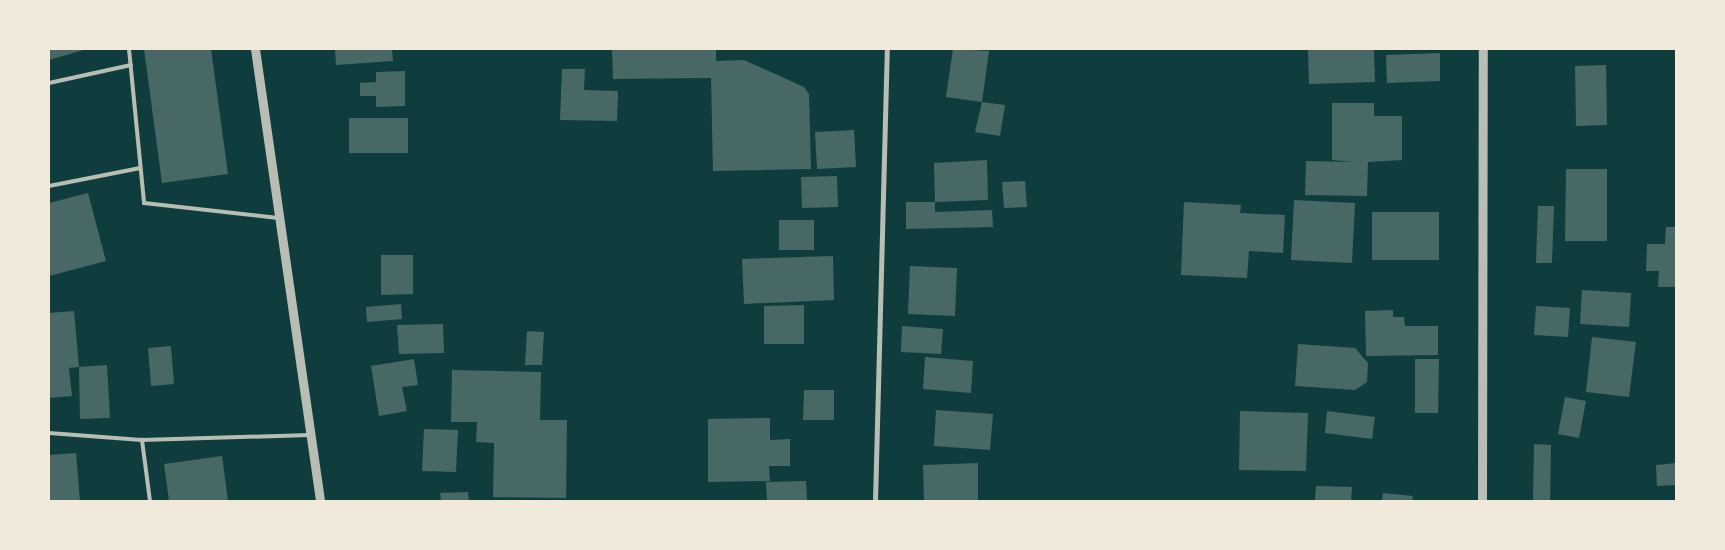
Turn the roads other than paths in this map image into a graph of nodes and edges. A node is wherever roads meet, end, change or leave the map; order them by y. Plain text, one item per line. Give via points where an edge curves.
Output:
1 (129, 49) edge
2 (255, 49) edge
3 (887, 49) edge
4 (1483, 49) edge
5 (131, 65) junction
6 (49, 83) edge
7 (140, 168) junction
8 (49, 186) edge
9 (280, 219) junction
10 (49, 433) edge
11 (311, 435) junction
12 (142, 440) junction
13 (150, 501) edge
14 (320, 501) edge
15 (875, 501) edge
16 (1482, 501) edge

1 - 5 lane
2 - 9 street
3 - 15 street
4 - 16 street
5 - 6 lane
5 - 7 lane
7 - 8 lane
7 - 9 lane via 144,203
9 - 11 street
10 - 12 lane
11 - 12 lane
11 - 14 street
12 - 13 lane

